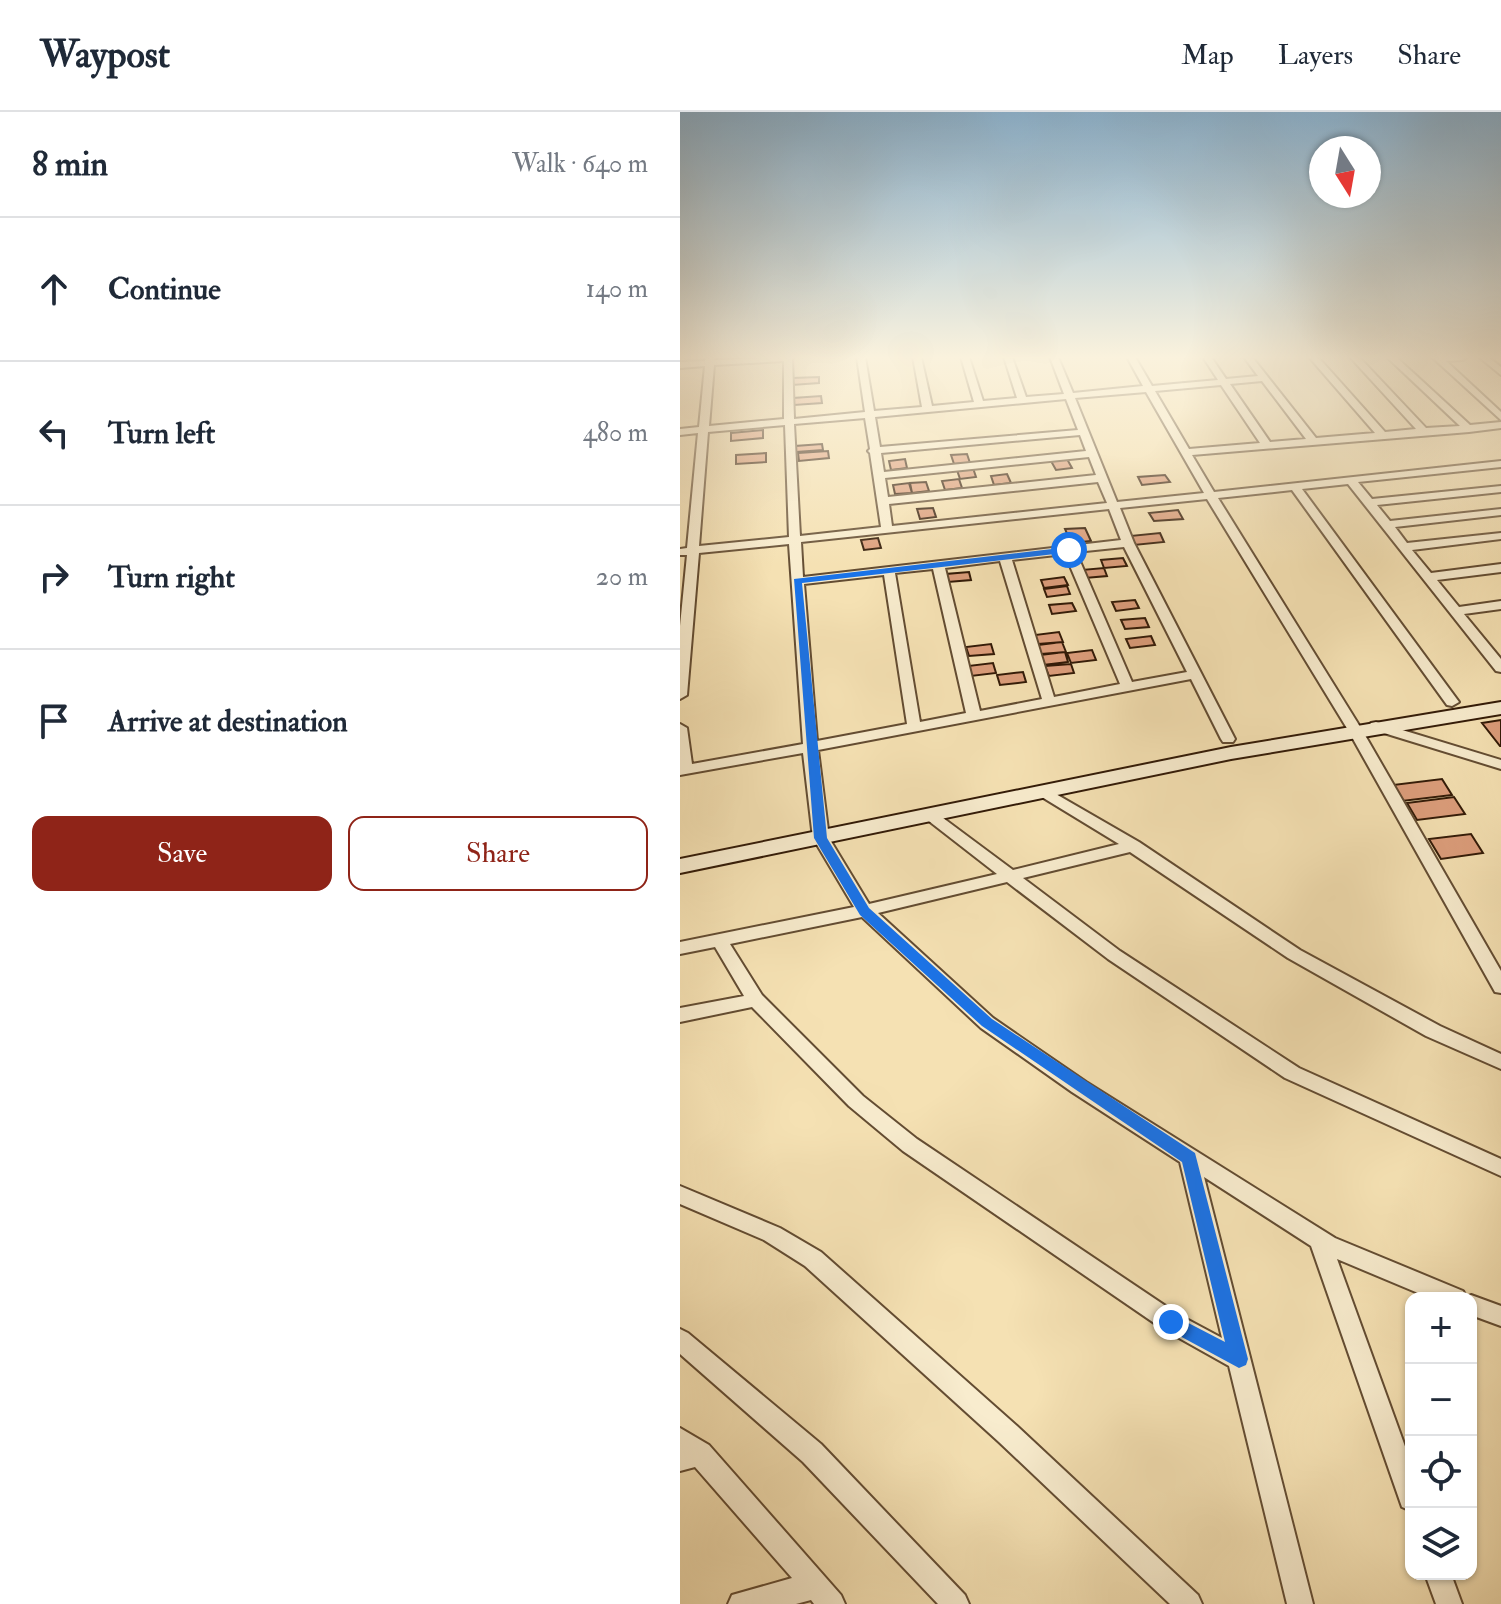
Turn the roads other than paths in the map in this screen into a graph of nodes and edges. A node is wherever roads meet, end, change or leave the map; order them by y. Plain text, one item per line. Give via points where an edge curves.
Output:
1 (726, 427) edge
2 (789, 427) edge
3 (870, 427) edge
4 (1082, 427) edge
5 (1172, 427) edge
6 (1254, 427) edge
7 (1302, 427) edge
8 (1375, 427) edge
9 (1419, 427) edge
10 (1466, 427) edge
11 (1488, 427) edge
12 (704, 429) junction
13 (1469, 429) junction
14 (680, 432) edge
15 (1084, 432) junction
16 (1424, 432) junction
17 (1383, 436) junction
18 (1313, 441) junction
19 (1267, 445) junction
20 (873, 451) junction
21 (1188, 452) junction
22 (1091, 454) junction
23 (1501, 464) edge
24 (878, 476) junction
25 (1102, 478) junction
26 (1350, 479) junction
27 (1294, 485) junction
28 (1501, 489) edge
29 (1210, 494) junction
30 (882, 501) junction
31 (1369, 503) junction
32 (1112, 504) junction
33 (1501, 512) edge
34 (1386, 525) junction
35 (887, 529) junction
36 (1501, 536) edge
37 (797, 539) junction
38 (1128, 543) junction
39 (1404, 547) junction
40 (1069, 550) junction
41 (686, 551) edge
42 (1005, 557) junction
43 (938, 565) junction
44 (1501, 568) edge
45 (889, 570) junction
46 (1428, 577) junction
47 (797, 581) junction
48 (684, 595) edge
49 (1501, 605) edge
50 (1455, 611) junction
51 (682, 644) edge
52 (1501, 644) edge
53 (1484, 646) junction
54 (1501, 668) edge
55 (1195, 674) junction
56 (681, 675) edge
57 (1128, 687) junction
58 (680, 695) edge
59 (1501, 695) edge
60 (1049, 701) junction
61 (1452, 702) junction
62 (1501, 708) edge
63 (974, 716) junction
64 (1360, 724) junction
65 (914, 727) junction
66 (680, 728) edge
67 (1228, 739) junction
68 (810, 747) junction
69 (1501, 765) edge
70 (683, 771) edge
71 (1042, 791) junction
72 (930, 815) junction
73 (820, 832) junction
74 (1133, 846) junction
75 (680, 852) edge
76 (680, 866) edge
77 (1010, 876) junction
78 (865, 911) junction
79 (720, 941) junction
80 (680, 948) edge
81 (1501, 987) edge
82 (756, 1000) junction
83 (680, 1015) edge
84 (1501, 1062) edge
85 (1189, 1158) junction
86 (1501, 1168) edge
87 (680, 1195) edge
88 (1319, 1239) junction
89 (1441, 1292) edge
90 (1477, 1307) edge
91 (1501, 1316) edge
92 (680, 1340) edge
93 (1239, 1359) junction
94 (687, 1451) edge
95 (1405, 1481) edge
96 (1440, 1580) edge
97 (824, 1595) edge
98 (741, 1604) edge
99 (956, 1604) edge
100 (1189, 1604) edge
101 (1300, 1604) edge
102 (1449, 1604) edge

1 - 12 street
2 - 37 street
3 - 20 street
4 - 15 street
5 - 21 street
6 - 19 street
7 - 18 street
8 - 17 street
9 - 16 street
10 - 13 street
11 - 13 street
12 - 14 street
12 - 41 street
13 - 16 street
15 - 20 street
15 - 22 street
16 - 17 street
17 - 18 street
18 - 19 street
19 - 21 street
20 - 24 street
21 - 29 street
22 - 24 street
22 - 25 street
23 - 26 street
24 - 30 street
25 - 30 street
25 - 32 street
26 - 27 street
26 - 31 street
27 - 29 street
27 - 61 street
28 - 31 street
29 - 32 street
29 - 64 street
30 - 35 street
31 - 34 street
32 - 35 street
32 - 38 street
33 - 34 street
34 - 39 street
35 - 37 street
36 - 39 street
37 - 41 street
37 - 47 street
38 - 40 street
38 - 55 street
39 - 46 street
40 - 42 street
40 - 57 street
41 - 48 street
42 - 43 street
42 - 60 street
43 - 45 street
43 - 63 street
44 - 46 street
45 - 47 street
45 - 65 street
46 - 50 street
47 - 68 street
48 - 51 street
49 - 50 street
50 - 53 street
51 - 56 street
52 - 53 street
53 - 54 street
55 - 57 street
55 - 67 street
56 - 58 street
57 - 60 street
59 - 61 street
60 - 63 street
61 - 64 street
62 - 64 street
63 - 65 street
64 - 67 street
64 - 69 street
64 - 71 street
64 - 81 street
65 - 68 street
66 - 70 street
67 - 73 street
68 - 70 street
68 - 73 street
71 - 72 street
71 - 74 street
72 - 73 street
72 - 77 street
73 - 75 street
73 - 76 street
73 - 78 street
74 - 77 street
74 - 84 street via 1294,954
77 - 78 street
77 - 86 street via 1114,955 1292,1073
78 - 79 street
78 - 85 street via 987,1023
79 - 80 street
79 - 82 street
82 - 83 street
82 - 93 street via 856,1101 910,1145 1171,1322
85 - 88 street
85 - 93 street
87 - 100 street via 772,1234 813,1259
88 - 89 street
88 - 95 street
90 - 91 street
92 - 99 street via 812,1453
93 - 101 street
94 - 97 street
96 - 102 street
97 - 98 street

